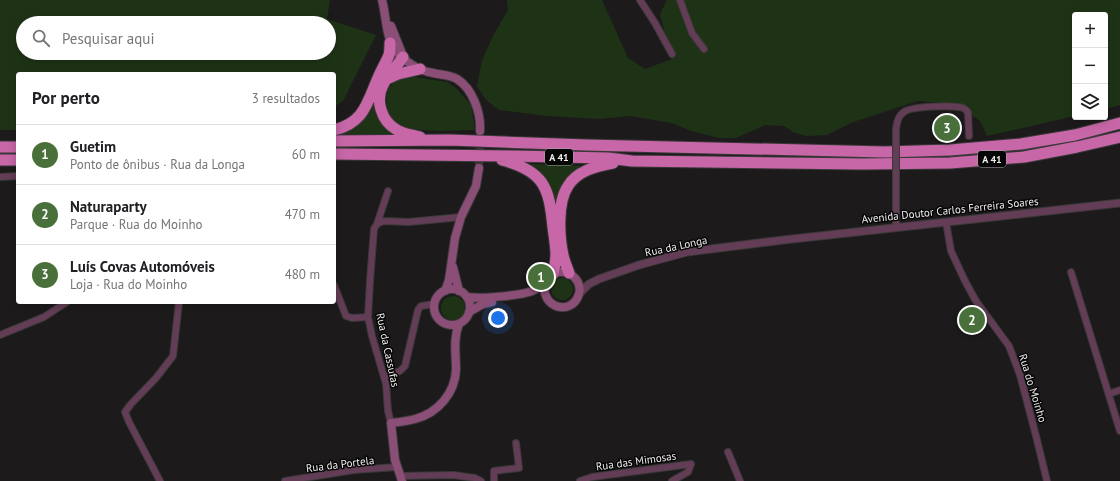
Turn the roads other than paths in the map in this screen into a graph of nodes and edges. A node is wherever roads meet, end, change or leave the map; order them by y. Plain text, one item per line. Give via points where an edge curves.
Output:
1 (640, 0) edge
2 (680, 0) edge
3 (383, 4) edge
4 (390, 43) junction
5 (704, 49) dead end
6 (672, 54) dead end
7 (403, 57) junction
8 (420, 69) junction
9 (383, 77) junction
10 (1120, 123) edge
11 (336, 129) edge
12 (480, 131) tunnel mouth
13 (968, 136) dead end
14 (1120, 137) edge
15 (336, 140) edge
16 (433, 140) junction
17 (0, 147) edge
18 (16, 147) edge
19 (336, 154) edge
20 (486, 156) junction
21 (0, 160) edge
22 (16, 160) edge
23 (632, 161) junction
24 (479, 168) tunnel mouth
25 (16, 176) edge
26 (0, 177) edge
27 (388, 191) dead end
28 (1120, 203) edge
29 (461, 217) junction
30 (946, 222) junction
31 (376, 224) junction
32 (896, 227) junction
33 (783, 240) joint
34 (452, 260) junction
35 (1071, 272) dead end
36 (553, 274) junction
37 (573, 276) junction
38 (599, 279) junction
39 (545, 282) junction
40 (336, 290) edge
41 (445, 291) junction
42 (459, 291) junction
43 (579, 294) junction
44 (467, 297) junction
45 (546, 297) junction
46 (64, 304) edge
47 (179, 304) edge
48 (434, 304) junction
49 (469, 312) junction
50 (368, 317) junction
51 (445, 324) junction
52 (459, 324) junction
53 (0, 335) edge
54 (454, 340) junction
55 (384, 377) junction
56 (1120, 390) edge
57 (1109, 394) junction
58 (391, 423) junction
59 (1120, 431) edge
60 (516, 444) dead end
61 (728, 452) dead end
62 (397, 467) junction
63 (401, 478) edge
64 (456, 478) edge
65 (160, 481) edge
66 (285, 481) edge
67 (481, 481) edge
68 (494, 481) edge
69 (580, 481) edge
70 (672, 481) edge
71 (740, 481) edge
72 (1047, 481) edge

1 - 6 street
2 - 5 street via 692,33
3 - 4 main road
3 - 7 main road
4 - 7 main road
4 - 9 highway
7 - 8 main road
7 - 9 highway via 387,66
8 - 9 highway
8 - 12 main road via 446,75 467,89 477,108
9 - 11 highway via 363,112 353,122
9 - 16 highway via 380,103 384,120 397,130
10 - 16 highway, A 41 via 1075,135 1021,144 885,152
13 - 32 street, bridge via 968,112 964,108 918,107 904,111 897,120 896,129
14 - 23 highway, A 41 via 1024,157 950,163
15 - 16 highway, A 41
17 - 18 highway
19 - 20 highway, A 41
20 - 23 highway, A 41 via 608,158
20 - 36 highway via 526,169 534,174 545,188 551,206 556,256
21 - 22 highway
23 - 37 highway via 600,165 580,174 567,186 561,206 560,224 563,255
24 - 29 main road via 476,186
25 - 26 street
27 - 31 street, Rua da Cassufas
28 - 30 street, Avenida Doutor Carlos Ferreira Soares
29 - 31 street
29 - 34 main road
30 - 32 street, Avenida Doutor Carlos Ferreira Soares
30 - 72 street, Rua do Moinho via 951,251 965,281 976,301 1009,346 1020,375
31 - 50 street, Rua da Cassufas
32 - 33 street, Avenida Doutor Carlos Ferreira Soares
33 - 38 street, Rua da Longa via 687,252
34 - 41 main road
34 - 42 main road
35 - 57 street
36 - 37 main road, Rua da Longa via 564,271
36 - 39 main road
37 - 38 street, Rua da Longa
37 - 43 main road via 579,284
38 - 43 street, Rua da Longa
39 - 44 main road via 528,292 483,298
39 - 45 main road
40 - 50 street via 346,316
41 - 42 main road
41 - 48 main road
42 - 44 main road
43 - 45 main road, Rua da Longa via 572,304 561,307 555,306
44 - 49 main road
45 - 49 main road via 533,296 487,302
46 - 53 street via 44,317
47 - 65 street via 173,356 125,412
48 - 51 main road via 435,314
48 - 55 street via 421,306 418,310 405,366 400,371
49 - 52 main road
50 - 55 street, Rua da Cassufas
51 - 52 main road
51 - 54 main road
52 - 54 main road
54 - 58 main road via 456,371 450,393 436,409 426,415
55 - 58 street, Rua da Cassufas
56 - 57 street
57 - 59 street
58 - 62 main road, Rua da Cassufas
60 - 68 street via 519,468 494,471
61 - 71 street
62 - 63 main road, Rua da Cassufas
62 - 66 street, Rua da Portela via 354,470
63 - 64 street
64 - 67 street via 475,478
69 - 70 street, Rua das Mimosas via 592,477 691,464 688,472

